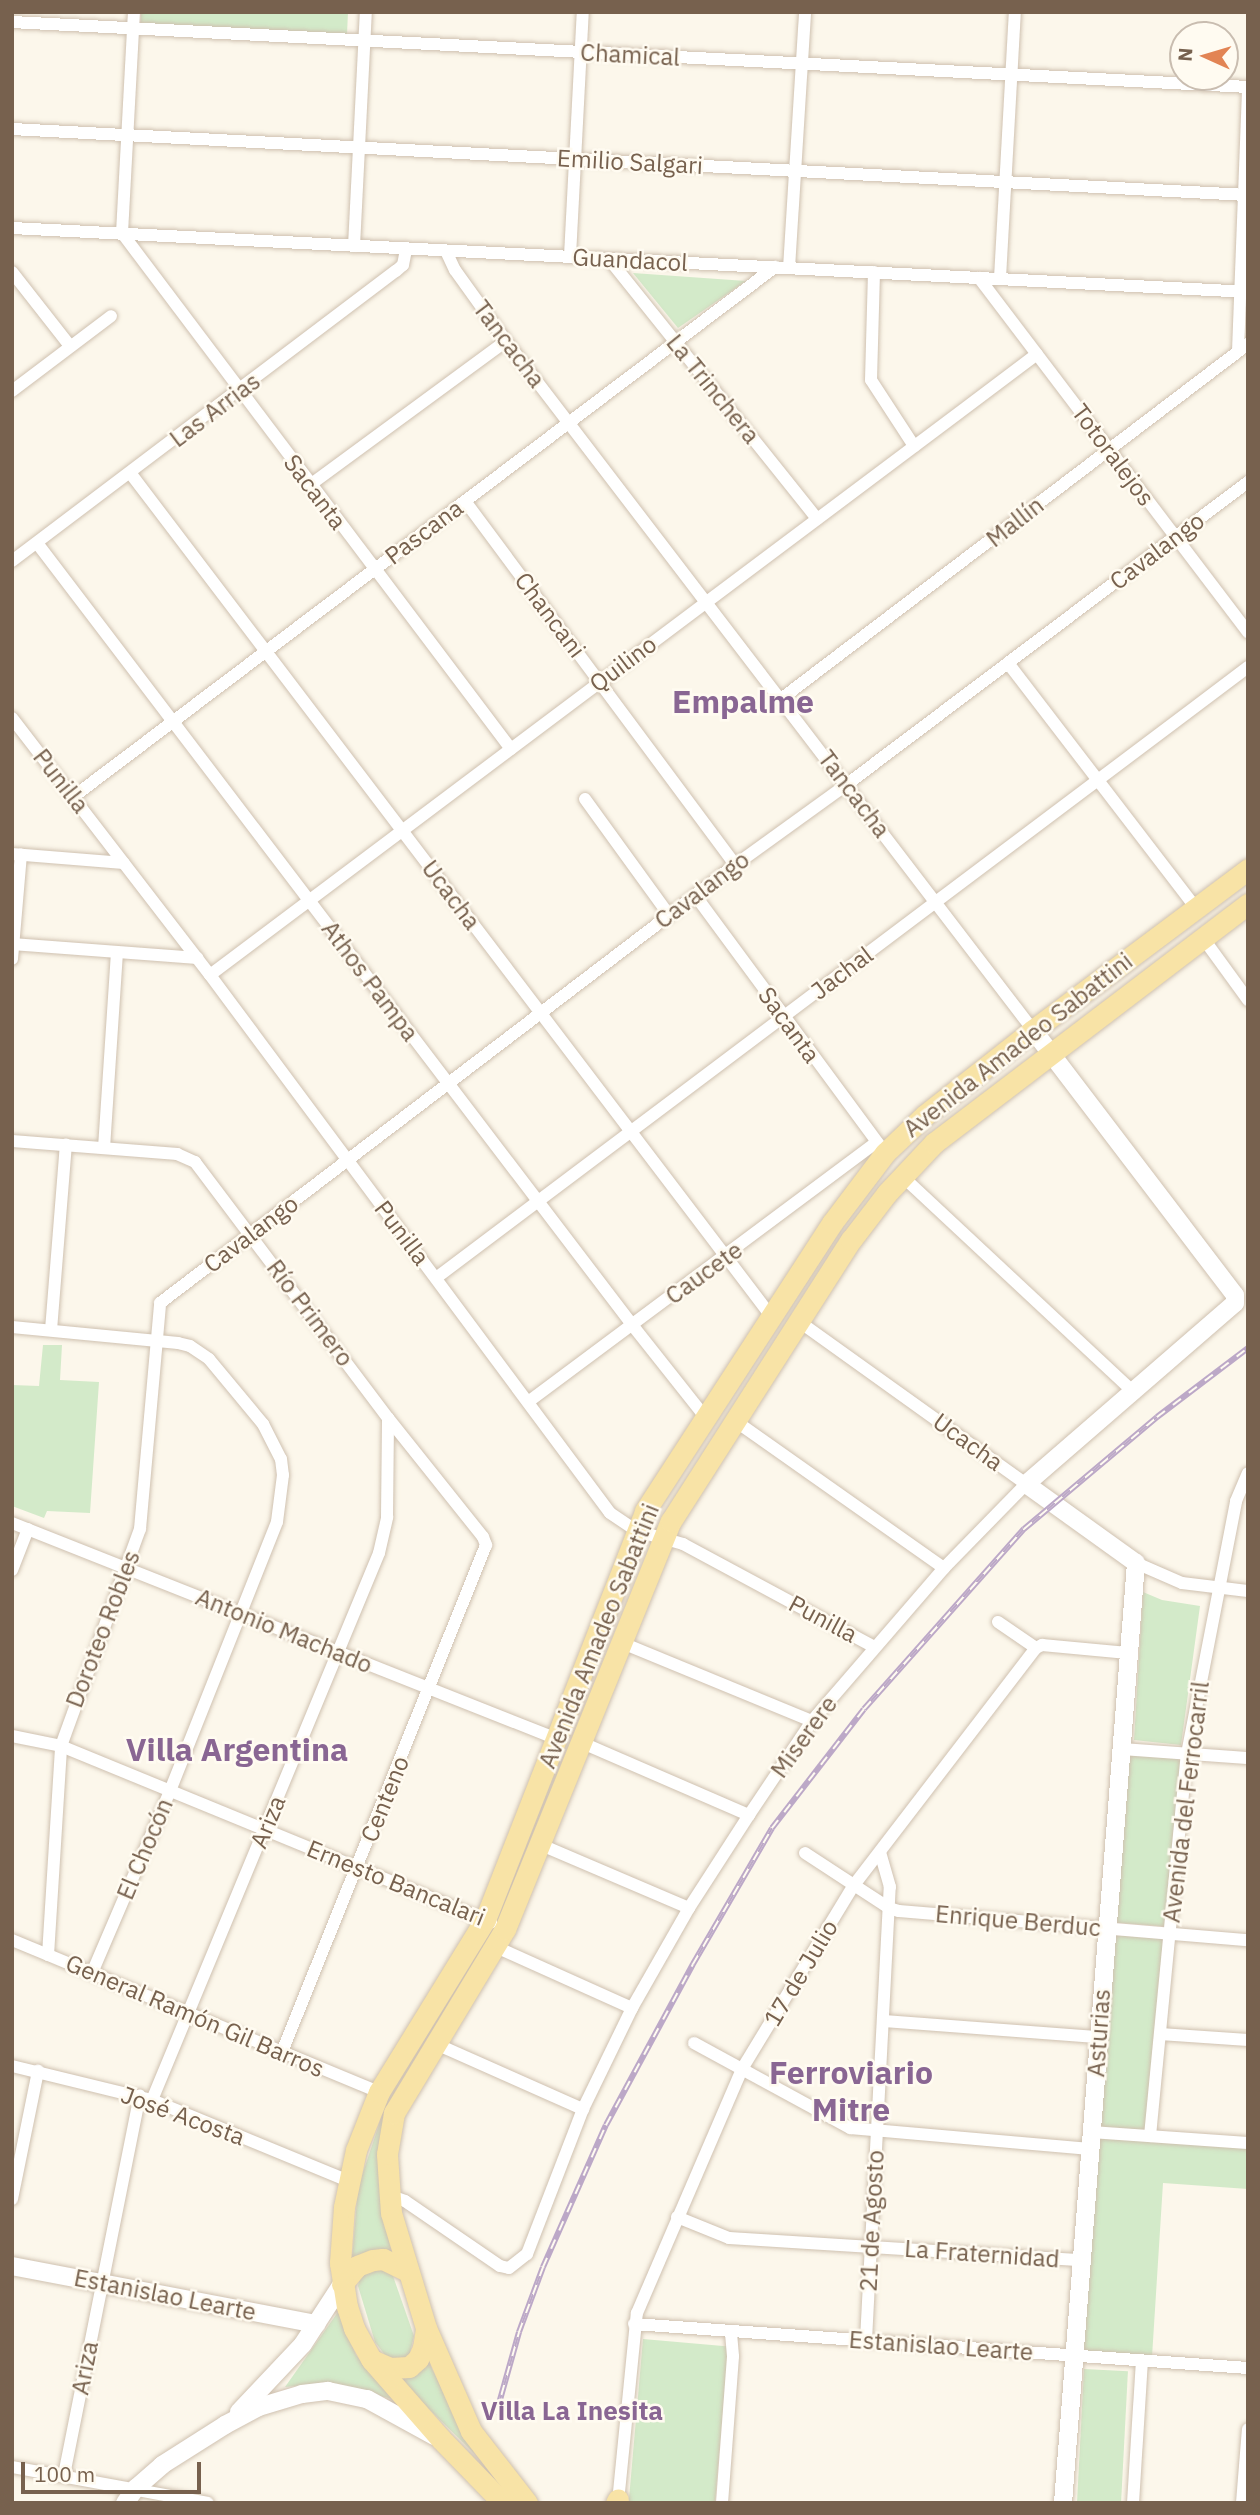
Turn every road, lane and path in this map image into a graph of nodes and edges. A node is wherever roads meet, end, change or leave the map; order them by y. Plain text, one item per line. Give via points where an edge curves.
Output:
1 (134, 12) edge
2 (366, 12) edge
3 (583, 12) edge
4 (805, 12) edge
5 (1015, 12) edge
6 (12, 22) edge
7 (133, 28) junction
8 (364, 41) junction
9 (580, 52) junction
10 (802, 64) junction
11 (1013, 75) junction
12 (1248, 88) edge
13 (12, 129) edge
14 (127, 135) junction
15 (359, 148) junction
16 (575, 159) junction
17 (795, 171) junction
18 (1007, 182) junction
19 (1245, 195) edge
20 (12, 228) edge
21 (122, 233) junction
22 (354, 246) junction
23 (406, 249) junction
24 (446, 251) junction
25 (570, 256) junction
26 (609, 259) junction
27 (775, 267) junction
28 (789, 268) junction
29 (12, 272) edge
30 (874, 272) junction
31 (979, 278) junction
32 (1000, 278) junction
33 (1243, 291) edge
34 (1248, 304) edge
35 (111, 316) dead end
36 (506, 341) junction
37 (676, 342) junction
38 (70, 346) junction
39 (1243, 347) edge
40 (1037, 354) junction
41 (12, 391) edge
42 (240, 392) junction
43 (569, 422) junction
44 (914, 446) junction
45 (1110, 450) junction
46 (131, 474) junction
47 (1248, 482) edge
48 (310, 485) junction
49 (465, 501) junction
50 (817, 519) junction
51 (1175, 537) junction
52 (37, 543) junction
53 (12, 561) edge
54 (374, 569) junction
55 (706, 602) junction
56 (1248, 632) edge
57 (266, 651) junction
58 (1008, 663) junction
59 (1248, 667) edge
60 (600, 682) junction
61 (781, 699) junction
62 (12, 718) edge
63 (172, 721) junction
64 (17, 729) edge
65 (511, 749) junction
66 (1098, 779) junction
67 (846, 785) junction
68 (73, 797) junction
69 (585, 799) dead end
70 (402, 831) junction
71 (17, 854) edge
72 (124, 863) junction
73 (735, 864) junction
74 (1248, 869) edge
75 (695, 895) junction
76 (309, 900) junction
77 (936, 902) junction
78 (1248, 904) edge
79 (1195, 907) junction
80 (669, 915) junction
81 (1203, 938) junction
82 (13, 944) edge
83 (117, 952) junction
84 (197, 958) junction
85 (12, 959) edge
86 (210, 975) junction
87 (1248, 1000) edge
88 (541, 1013) junction
89 (783, 1017) junction
90 (1033, 1030) junction
91 (1050, 1052) junction
92 (449, 1084) junction
93 (631, 1132) junction
94 (12, 1141) edge
95 (66, 1145) junction
96 (103, 1147) junction
97 (881, 1147) junction
98 (348, 1161) junction
99 (902, 1176) junction
100 (538, 1202) junction
101 (251, 1234) junction
102 (726, 1258) junction
103 (436, 1279) junction
104 (160, 1303) joint
105 (1235, 1303) joint
106 (771, 1316) junction
107 (800, 1322) junction
108 (633, 1326) junction
109 (12, 1327) edge
110 (51, 1330) junction
111 (156, 1340) junction
112 (1134, 1392) junction
113 (528, 1402) junction
114 (705, 1417) junction
115 (388, 1418) junction
116 (734, 1420) junction
117 (1248, 1473) edge
118 (1026, 1484) junction
119 (1242, 1502) edge
120 (12, 1523) edge
121 (28, 1529) junction
122 (637, 1531) junction
123 (662, 1540) junction
124 (486, 1545) joint
125 (1136, 1563) junction
126 (127, 1568) junction
127 (944, 1568) junction
128 (12, 1570) edge
129 (1218, 1588) junction
130 (1248, 1591) edge
131 (241, 1614) junction
132 (998, 1622) dead end
133 (620, 1642) junction
134 (874, 1647) junction
135 (1036, 1647) junction
136 (1128, 1653) junction
137 (339, 1654) junction
138 (429, 1689) junction
139 (812, 1721) junction
140 (12, 1736) edge
141 (557, 1740) junction
142 (580, 1742) junction
143 (61, 1746) junction
144 (1121, 1749) junction
145 (1187, 1754) junction
146 (1248, 1758) edge
147 (170, 1791) junction
148 (749, 1815) junction
149 (264, 1830) junction
150 (539, 1844) junction
151 (880, 1852) junction
152 (804, 1853) dead end
153 (357, 1867) junction
154 (854, 1885) junction
155 (689, 1908) junction
156 (888, 1908) junction
157 (485, 1920) junction
158 (1106, 1928) junction
159 (1170, 1933) junction
160 (501, 1938) junction
161 (12, 1940) edge
162 (1248, 1940) edge
163 (48, 1955) junction
164 (92, 1973) junction
165 (632, 2008) junction
166 (187, 2012) junction
167 (884, 2021) junction
168 (1160, 2034) junction
169 (1099, 2037) junction
170 (1248, 2040) edge
171 (694, 2043) dead end
172 (436, 2044) junction
173 (282, 2052) junction
174 (12, 2066) edge
175 (742, 2069) junction
176 (37, 2071) junction
177 (379, 2092) junction
178 (146, 2098) junction
179 (583, 2109) junction
180 (876, 2132) junction
181 (1150, 2136) junction
182 (1091, 2140) junction
183 (1248, 2143) edge
184 (349, 2181) junction
185 (388, 2194) junction
186 (12, 2199) edge
187 (677, 2217) junction
188 (870, 2246) junction
189 (1082, 2260) junction
190 (12, 2266) edge
191 (406, 2270) junction
192 (101, 2283) junction
193 (342, 2284) junction
194 (317, 2324) junction
195 (635, 2324) junction
196 (426, 2328) junction
197 (731, 2332) junction
198 (866, 2340) junction
199 (1074, 2355) junction
200 (370, 2359) junction
201 (1142, 2361) junction
202 (1248, 2368) edge
203 (225, 2425) junction
204 (1248, 2429) edge
205 (441, 2439) junction
206 (12, 2467) edge
207 (64, 2475) junction
208 (131, 2495) edge
209 (617, 2501) edge
210 (208, 2503) edge
211 (503, 2503) edge
212 (527, 2503) edge
213 (722, 2503) edge
214 (1063, 2503) edge
215 (1133, 2503) edge
216 (1242, 2503) edge

1 - 7 street
2 - 8 street
3 - 9 street
4 - 10 street
5 - 11 street
6 - 7 street, Chamical
7 - 8 street, Chamical
7 - 14 street
8 - 9 street, Chamical
8 - 15 street
9 - 10 street, Chamical
9 - 16 street
10 - 11 street, Chamical
10 - 17 street
11 - 12 street, Chamical
11 - 18 street
12 - 19 street
13 - 14 street, Emilio Salgari
14 - 15 street, Emilio Salgari
14 - 21 street
15 - 16 street, Emilio Salgari
15 - 22 street
16 - 17 street, Emilio Salgari
16 - 25 street
17 - 18 street, Emilio Salgari
17 - 28 street
18 - 19 street, Emilio Salgari
18 - 32 street
19 - 33 street
20 - 21 street, Guandacol
21 - 22 street, Guandacol
21 - 42 street, Sacanta
22 - 23 street, Guandacol
23 - 24 street, Guandacol
23 - 42 street, Las Arrias via 396,271
24 - 25 street, Guandacol
24 - 36 street, Tancacha
25 - 26 street, Guandacol
26 - 27 street, Guandacol
26 - 37 street, La Trinchera
27 - 28 street, Guandacol
27 - 37 street, Pascana
28 - 30 street, Guandacol
29 - 38 street
30 - 31 street, Guandacol
30 - 44 street via 871,380
31 - 32 street, Guandacol
31 - 40 street, Totoralejos
32 - 33 street, Guandacol
33 - 34 street
33 - 39 street
35 - 38 street
36 - 43 street, Tancacha
36 - 48 street
37 - 43 street, Pascana
37 - 50 street, La Trinchera
38 - 41 street
39 - 45 street, Mallín
40 - 44 street, Quilino
40 - 45 street, Totoralejos
42 - 46 street, Las Arrias
42 - 48 street, Sacanta
43 - 49 street, Pascana
43 - 55 street, Tancacha
44 - 50 street, Quilino
45 - 51 street, Totoralejos
45 - 61 street, Mallín
46 - 52 street, Las Arrias
46 - 57 street, Ucacha
47 - 51 street, Cavalango
48 - 54 street, Sacanta
49 - 54 street, Pascana
49 - 60 street, Chancani
50 - 55 street, Quilino
51 - 56 street, Totoralejos
51 - 58 street, Cavalango
52 - 53 street, Las Arrias
52 - 63 street, Athos Pampa
54 - 57 street, Pascana
54 - 65 street, Sacanta
55 - 60 street, Quilino
55 - 61 street, Tancacha
57 - 63 street, Pascana
57 - 70 street, Ucacha
58 - 66 street
58 - 67 street, Cavalango
59 - 66 street, Jachal
60 - 65 street, Quilino
60 - 73 street, Chancani
61 - 67 street, Tancacha
62 - 64 street, Punilla
63 - 68 street, Pascana
63 - 76 street, Athos Pampa
64 - 68 street, Punilla
65 - 70 street, Quilino
66 - 77 street, Jachal
66 - 79 street
67 - 73 street, Cavalango
67 - 77 street, Tancacha
68 - 72 street, Punilla
69 - 80 street
70 - 76 street, Quilino
70 - 88 street, Ucacha
71 - 72 street
71 - 82 street
72 - 84 street, Punilla
73 - 75 street, Cavalango
74 - 79 main road, Avenida Amadeo Sabattini
75 - 80 street, Cavalango
75 - 89 street, Sacanta
76 - 86 street, Quilino
76 - 92 street, Athos Pampa
77 - 89 street, Jachal
77 - 90 street, Tancacha
78 - 81 main road, Avenida Amadeo Sabattini
79 - 90 main road, Avenida Amadeo Sabattini
80 - 88 street, Cavalango
81 - 87 street
81 - 91 main road, Avenida Amadeo Sabattini
82 - 83 street
82 - 85 street
83 - 84 street
83 - 96 street
84 - 86 street, Punilla
86 - 98 street, Punilla
88 - 92 street, Cavalango
88 - 93 street, Ucacha
89 - 93 street, Jachal
89 - 97 street, Sacanta
90 - 91 street, Tancacha
90 - 97 main road, Avenida Amadeo Sabattini
91 - 99 main road, Avenida Amadeo Sabattini via 934,1143
91 - 105 street, Tancacha via 1235,1295
92 - 98 street, Cavalango
92 - 100 street, Athos Pampa
93 - 100 street, Jachal
93 - 102 street, Ucacha
94 - 95 street, Río Primero
95 - 96 street, Río Primero
95 - 110 street
96 - 101 street, Río Primero via 177,1154 195,1162
97 - 102 street, Caucete
97 - 106 main road, Avenida Amadeo Sabattini
98 - 101 street, Cavalango
98 - 103 street, Punilla
99 - 107 main road, Avenida Amadeo Sabattini via 851,1240
99 - 112 street
100 - 103 street, Jachal
100 - 108 street, Athos Pampa
101 - 104 street, Cavalango
101 - 115 street, Río Primero
102 - 106 street, Ucacha
102 - 108 street, Caucete
103 - 113 street, Punilla
104 - 111 street, Doroteo Robles
105 - 112 street, Miserere
106 - 114 main road, Avenida Amadeo Sabattini
107 - 116 main road, Avenida Amadeo Sabattini
107 - 118 street, Ucacha
108 - 113 street, Caucete
108 - 114 street, Athos Pampa
109 - 110 street, El Chocón
110 - 111 street, El Chocón
111 - 126 street, Doroteo Robles via 142,1519
111 - 131 street, El Chocón via 190,1346 209,1359 263,1424 276,1448 284,1475 282,1501
112 - 118 street, Miserere
113 - 122 street, Punilla via 611,1514
114 - 122 main road, Avenida Amadeo Sabattini via 653,1497
115 - 124 street, Río Primero
115 - 137 street, Ariza via 384,1536
116 - 123 main road, Avenida Amadeo Sabattini
116 - 127 street
117 - 119 street, Avenida del Ferrocarril
118 - 125 street, Ucacha
118 - 127 street, Miserere
119 - 129 street, Avenida del Ferrocarril
120 - 121 street, Antonio Machado
121 - 126 street, Antonio Machado
121 - 128 street
122 - 123 street, Punilla
122 - 141 main road, Avenida Amadeo Sabattini
123 - 133 main road, Avenida Amadeo Sabattini
123 - 134 street, Punilla via 683,1544
124 - 138 street, Centeno
125 - 129 street via 1173,1580
125 - 136 street, Asturias
126 - 131 street, Antonio Machado
126 - 143 street, Doroteo Robles
127 - 134 street, Miserere
129 - 130 street
129 - 145 street, Avenida del Ferrocarril
131 - 137 street, Antonio Machado
131 - 147 street, El Chocón
132 - 135 street
133 - 139 street
133 - 142 main road, Avenida Amadeo Sabattini
134 - 139 street, Miserere
135 - 136 street
135 - 151 street, 17 de Julio
136 - 144 street, Asturias
137 - 138 street, Antonio Machado
137 - 149 street, Ariza
138 - 141 street, Antonio Machado
138 - 153 street, Centeno
139 - 148 street, Miserere
140 - 143 street, Ernesto Bancalari
141 - 157 main road, Avenida Amadeo Sabattini
142 - 148 street
142 - 150 main road, Avenida Amadeo Sabattini
143 - 147 street, Ernesto Bancalari
143 - 163 street, Doroteo Robles
144 - 145 street
144 - 158 street, Asturias
145 - 146 street
145 - 159 street, Avenida del Ferrocarril
147 - 149 street, Ernesto Bancalari
147 - 164 street, El Chocón
148 - 155 street, Miserere
149 - 153 street, Ernesto Bancalari
149 - 166 street, Ariza
150 - 155 street
150 - 160 main road, Avenida Amadeo Sabattini
151 - 154 street, 17 de Julio
151 - 156 street, 21 de Agosto via 890,1887
152 - 154 street, Enrique Berduc
153 - 157 street, Ernesto Bancalari
153 - 173 street, Centeno
154 - 156 street, Enrique Berduc
154 - 175 street, 17 de Julio
155 - 165 street, Miserere
156 - 158 street, Enrique Berduc
156 - 167 street, 21 de Agosto
157 - 160 street, Ernesto Bancalari
157 - 177 main road, Avenida Amadeo Sabattini
158 - 159 street, Enrique Berduc
158 - 169 street, Asturias
159 - 162 street, Enrique Berduc
159 - 168 street, Avenida del Ferrocarril
160 - 165 street, Ernesto Bancalari
160 - 172 main road, Avenida Amadeo Sabattini
161 - 163 street, General Ramón Gil Barros
163 - 164 street, General Ramón Gil Barros
164 - 166 street, General Ramón Gil Barros
165 - 179 street, Miserere
166 - 173 street, General Ramón Gil Barros
166 - 178 street, Ariza
167 - 169 street
167 - 180 street, 21 de Agosto
168 - 170 street
168 - 181 street, Avenida del Ferrocarril
169 - 182 street, Asturias
171 - 175 street
172 - 179 street
172 - 185 main road, Avenida Amadeo Sabattini via 394,2113 387,2154
173 - 177 street, General Ramón Gil Barros
174 - 176 street, José Acosta
175 - 180 street via 850,2128
175 - 187 street, 17 de Julio
176 - 178 street, José Acosta
176 - 186 street
177 - 184 main road, Avenida Amadeo Sabattini
178 - 184 street, José Acosta
178 - 192 street, Ariza
179 - 185 street, Miserere via 527,2254 509,2268 494,2264 405,2201
180 - 182 street
180 - 188 street, 21 de Agosto
181 - 182 street
181 - 183 street
182 - 189 street, Asturias
184 - 193 main road, Avenida Amadeo Sabattini via 340,2239
185 - 191 main road, Avenida Amadeo Sabattini
187 - 188 street, La Fraternidad via 729,2238
187 - 195 street, 17 de Julio
188 - 189 street, La Fraternidad
188 - 198 street, 21 de Agosto
189 - 199 street, Asturias
190 - 192 street, Estanislao Learte
191 - 193 main road via 383,2259 373,2260 357,2266
191 - 196 main road, Avenida Amadeo Sabattini
192 - 194 street, Estanislao Learte
192 - 207 street, Ariza
193 - 194 street
193 - 200 main road, Avenida Amadeo Sabattini via 354,2328
194 - 203 street via 286,2365
195 - 197 street, Estanislao Learte
195 - 209 street, 17 de Julio
196 - 200 main road via 423,2348 409,2367 390,2368
196 - 212 main road, Avenida Amadeo Sabattini via 471,2431
197 - 198 street, Estanislao Learte
197 - 213 street
198 - 199 street, Estanislao Learte
199 - 201 street, Estanislao Learte
199 - 214 street, Asturias
200 - 205 main road, Avenida Amadeo Sabattini
201 - 202 street, Estanislao Learte
201 - 215 street
203 - 205 street via 284,2399 328,2391 367,2399
203 - 208 street via 162,2465
204 - 216 street
205 - 211 main road, Avenida Amadeo Sabattini
206 - 207 street
207 - 208 street
208 - 210 street

